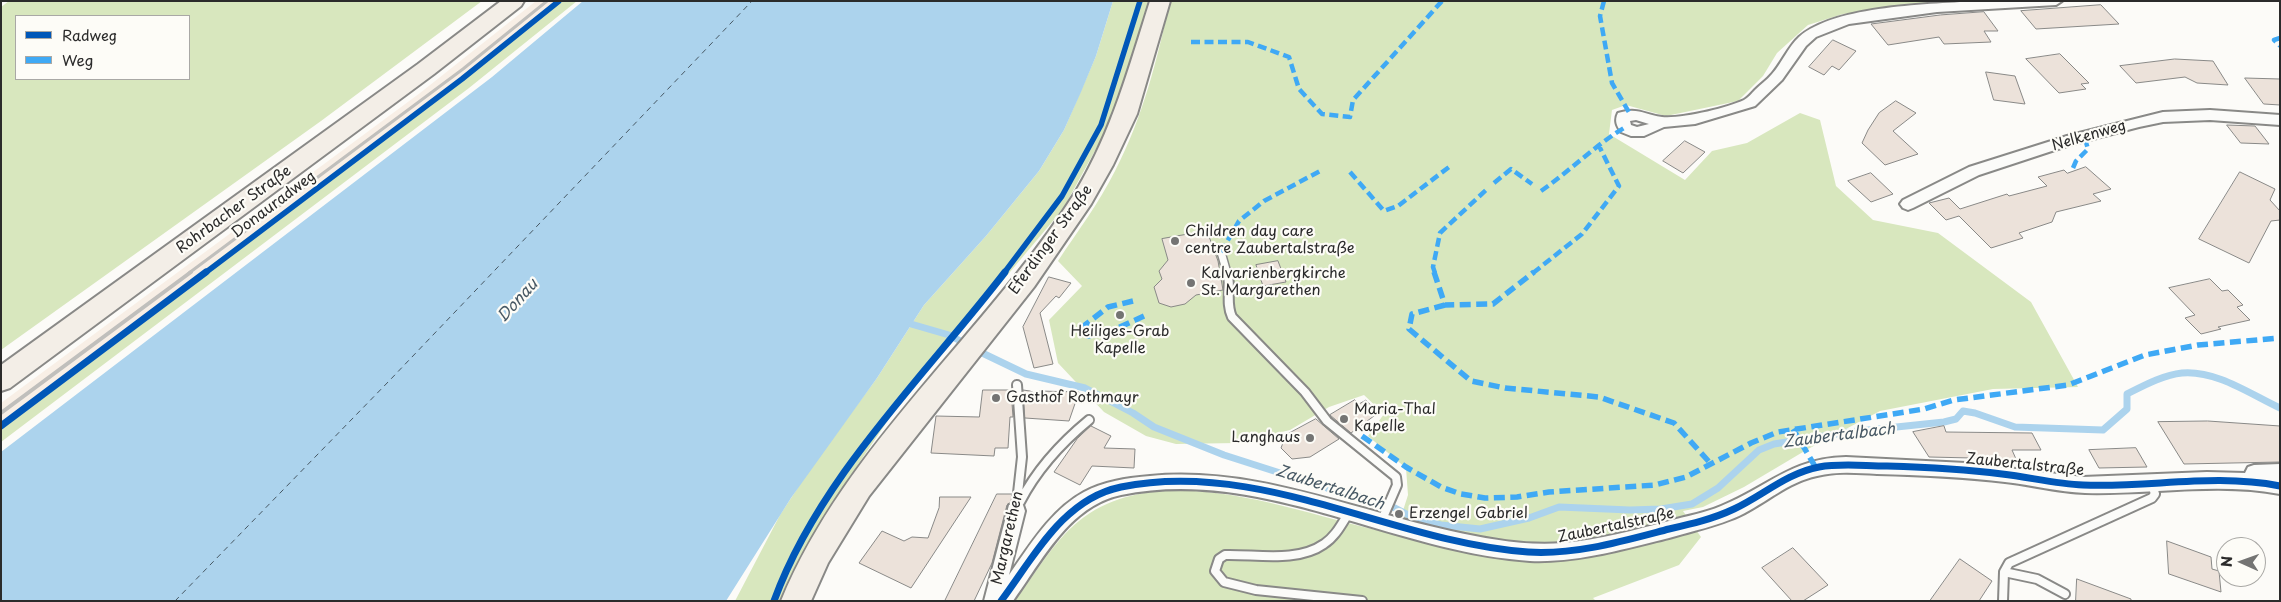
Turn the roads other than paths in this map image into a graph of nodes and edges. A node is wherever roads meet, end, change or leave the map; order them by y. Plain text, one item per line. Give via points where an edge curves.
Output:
1 (514, 1) edge
2 (2056, 1) edge
3 (1157, 12) edge
4 (2280, 120) edge
5 (1661, 122) dead end
6 (1908, 204) dead end
7 (1221, 252) dead end
8 (1, 380) edge
9 (1017, 385) dead end
10 (1089, 420) dead end
11 (2280, 472) edge
12 (2250, 481) junction
13 (2152, 484) junction
14 (2280, 486) edge
15 (1016, 511) junction
16 (1348, 514) junction
17 (1383, 518) junction
18 (2004, 572) junction
19 (2065, 594) dead end
20 (796, 601) edge
21 (994, 601) edge
22 (1001, 601) edge
23 (1362, 601) edge
24 (2003, 601) edge

1 - 8 main road, Rohrbacher Straße
2 - 5 street via 1937,8 1846,20 1811,34 1777,77 1750,103 1695,119
3 - 20 main road, Eferdinger Straße via 1132,98 1097,175 1052,243 851,499 821,545
4 - 6 street, Nelkenweg via 2201,115 2139,122 2067,141 1974,172
7 - 17 lane via 1230,282 1228,308 1232,317 1305,392 1328,421 1395,477 1398,482
9 - 15 lane, Margarethen via 1022,457
10 - 15 lane via 1049,458 1028,486
11 - 12 street via 2254,473
12 - 13 street, Zaubertalstraße
12 - 14 street, Zaubertalstraße
13 - 17 street, Zaubertalstraße via 2081,485 1976,472 1879,466 1822,467 1791,477 1737,508 1709,519 1609,544 1555,552 1485,547
13 - 18 lane via 2156,489 2152,498 2014,559
15 - 21 street, Margarethen
16 - 17 street, Zaubertalstraße
16 - 22 street, Zaubertalstraße via 1278,493 1226,484 1154,482 1113,489 1090,498 1066,517
16 - 23 lane via 1341,529 1313,551 1283,556 1225,555 1219,559 1215,571 1224,582 1256,590
18 - 19 lane via 2036,579
18 - 24 lane

